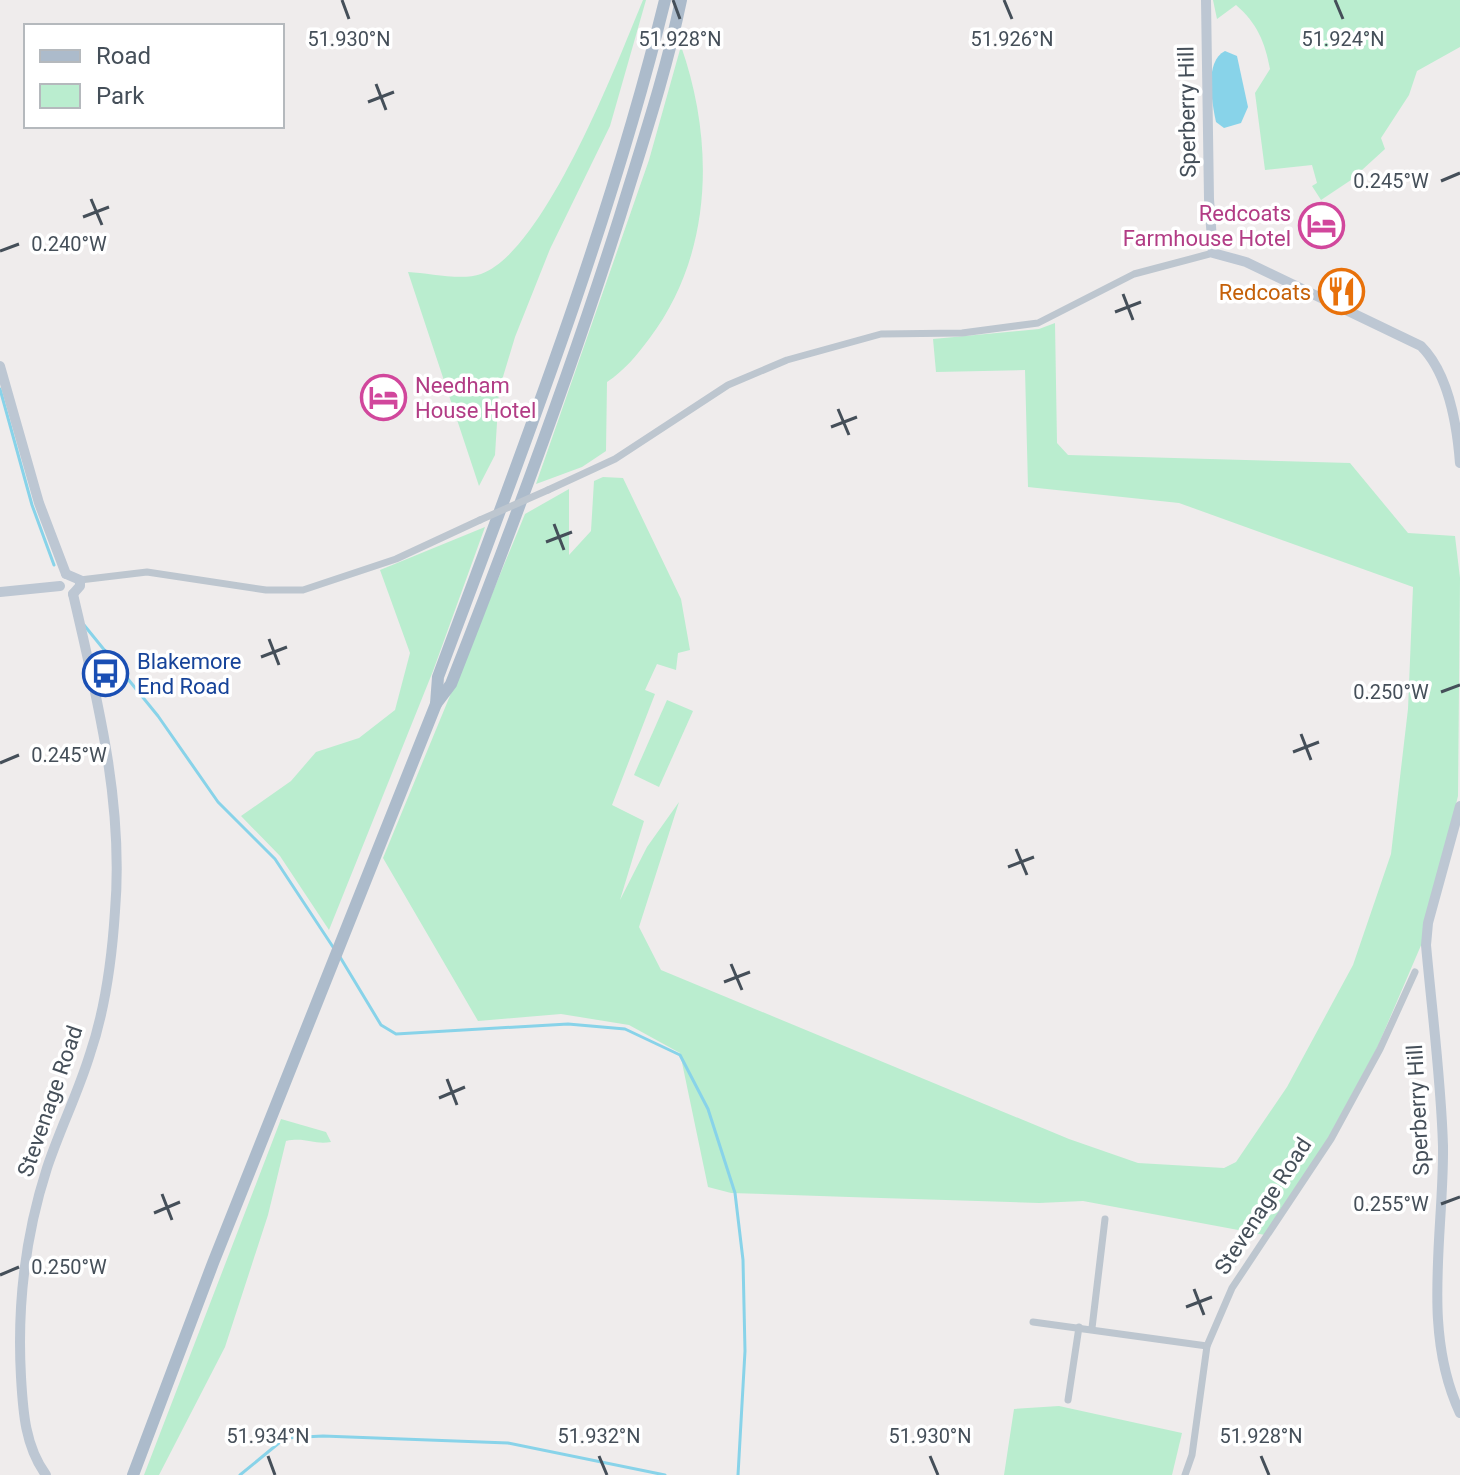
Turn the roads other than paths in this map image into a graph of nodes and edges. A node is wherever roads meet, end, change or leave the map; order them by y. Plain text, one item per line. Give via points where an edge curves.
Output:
1 (665, 0) edge
2 (681, 0) edge
3 (1206, 0) edge
4 (1213, 253) junction
5 (0, 366) edge
6 (1460, 463) edge
7 (66, 574) junction
8 (80, 580) junction
9 (60, 586) junction
10 (0, 592) edge
11 (73, 594) junction
12 (436, 704) junction
13 (1460, 806) edge
14 (1415, 972) dead end
15 (1105, 1219) dead end
16 (1033, 1322) dead end
17 (1079, 1327) junction
18 (1092, 1328) junction
19 (1207, 1346) junction
20 (1068, 1400) dead end
21 (1460, 1413) edge
22 (46, 1475) edge
23 (133, 1475) edge
24 (1185, 1475) edge

1 - 12 main road via 605,211 438,677
2 - 12 main road via 660,89 583,334 451,684
3 - 4 street, Sperberry Hill
4 - 6 street via 1246,262 1421,346 1442,382
4 - 8 street, bridge via 1134,274 1047,321 962,333 881,334 787,360 728,385 615,459 396,559 303,590 266,590 147,572
5 - 7 street via 39,503
7 - 8 street
7 - 9 street
8 - 11 street
9 - 10 street
9 - 11 street
11 - 22 street, Stevenage Road via 110,770 116,910 91,1052 47,1167 23,1278 18,1334 26,1430
12 - 23 main road
13 - 21 street, Sperberry Hill via 1426,945 1441,1077 1440,1349
14 - 19 street, Stevenage Road via 1331,1139 1232,1288
15 - 18 street
16 - 17 street
17 - 18 street
17 - 20 street
18 - 19 street
19 - 24 street, Stevenage Road

